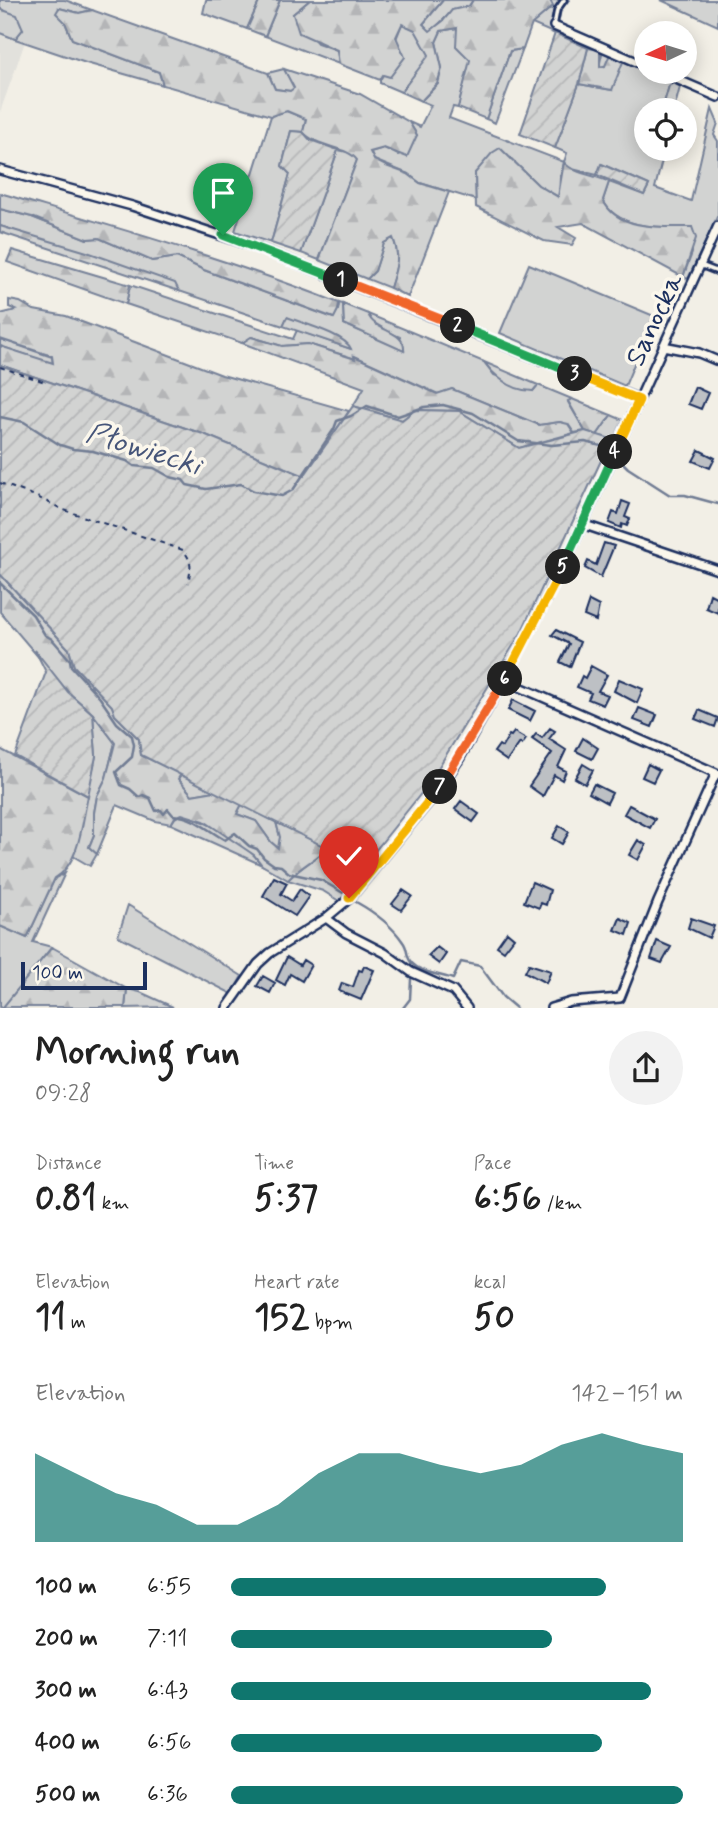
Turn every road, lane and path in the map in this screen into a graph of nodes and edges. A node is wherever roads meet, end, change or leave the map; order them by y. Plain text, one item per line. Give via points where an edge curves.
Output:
1 (564, 0) edge
2 (554, 26) joint
3 (634, 61) edge
4 (689, 84) edge
5 (718, 96) edge
6 (0, 170) edge
7 (718, 226) edge
8 (700, 265) junction
9 (718, 272) edge
10 (663, 346) junction
11 (718, 360) edge
12 (0, 367) edge
13 (45, 382) dead end
14 (639, 400) junction
15 (0, 483) edge
16 (582, 524) junction
17 (718, 570) edge
18 (188, 583) dead end
19 (504, 680) junction
20 (717, 774) edge
21 (326, 918) junction
22 (227, 1007) edge
23 (467, 1007) edge
24 (551, 1007) edge

1 - 2 lane via 556,10
2 - 3 street
4 - 5 street
6 - 14 street via 235,239
7 - 8 street, Sanocka
8 - 9 lane
8 - 10 street, Sanocka
10 - 11 street
10 - 14 street, Sanocka
12 - 13 path
14 - 16 street, Sanocka
15 - 18 path via 183,550 192,568
16 - 17 street
16 - 19 street, Sanocka
19 - 20 street
19 - 21 street, Sanocka via 437,792 349,898
20 - 24 street via 620,998
21 - 22 street, Sanocka via 270,953
21 - 23 street via 411,972 453,990

